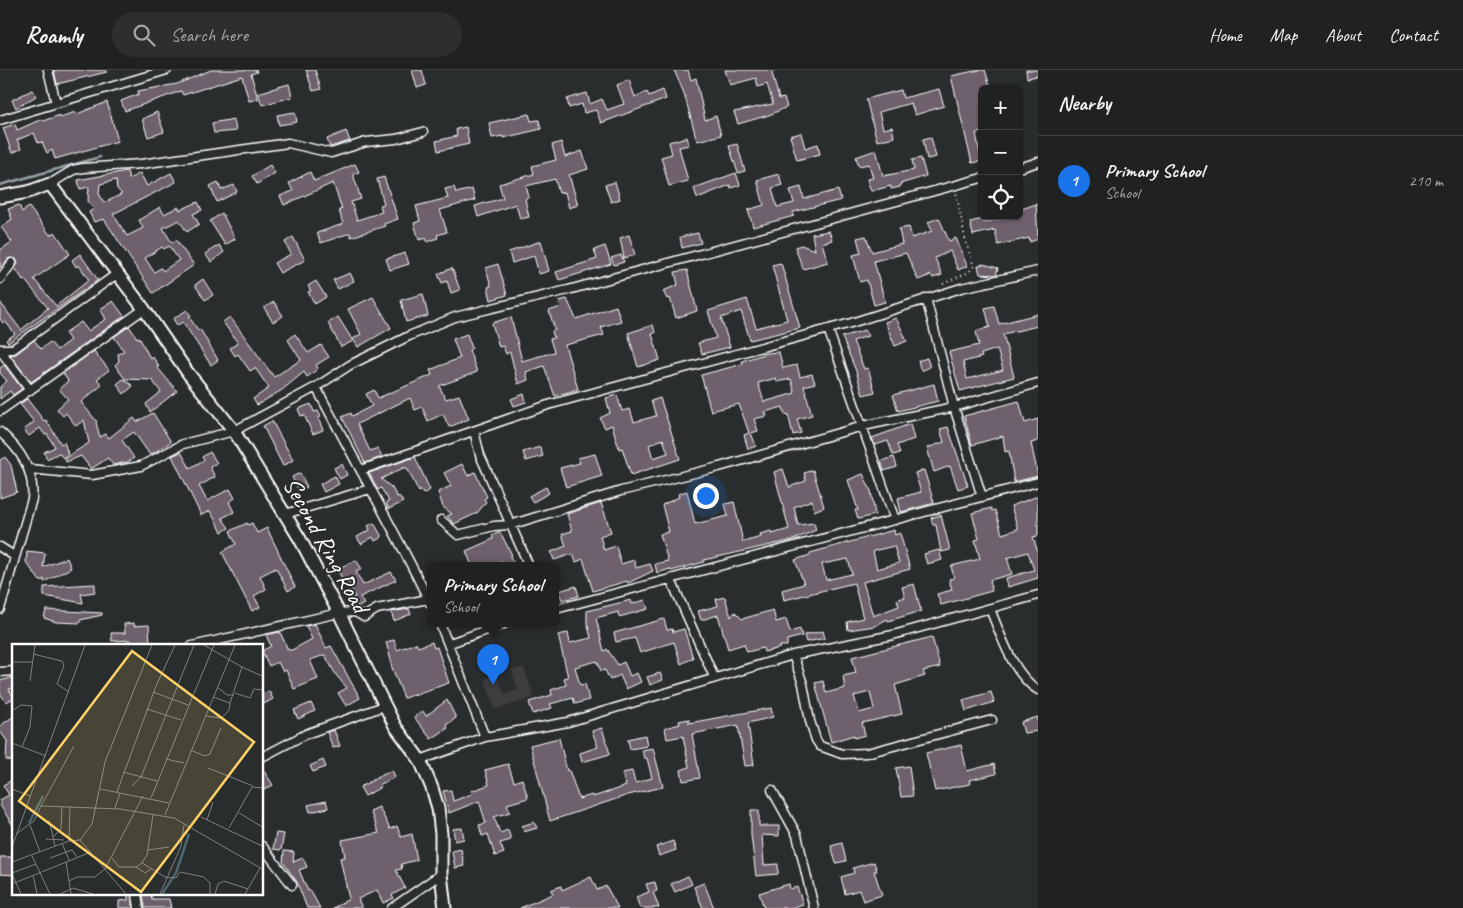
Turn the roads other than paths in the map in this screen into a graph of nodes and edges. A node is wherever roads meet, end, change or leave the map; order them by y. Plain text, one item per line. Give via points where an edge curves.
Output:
1 (48, 70) edge
2 (167, 70) edge
3 (56, 103) junction
4 (0, 120) edge
5 (423, 132) dead end
6 (1038, 162) edge
7 (1023, 167) edge
8 (978, 179) edge
9 (50, 184) junction
10 (0, 197) edge
11 (12, 263) dead end
12 (1038, 271) edge
13 (118, 273) junction
14 (0, 279) edge
15 (926, 298) junction
16 (144, 309) junction
17 (828, 329) junction
18 (0, 350) edge
19 (1038, 383) edge
20 (316, 387) junction
21 (30, 390) junction
22 (954, 407) junction
23 (0, 411) edge
24 (863, 426) junction
25 (474, 430) junction
26 (234, 431) junction
27 (0, 432) edge
28 (29, 469) junction
29 (362, 470) junction
30 (1038, 482) edge
31 (370, 489) junction
32 (982, 497) junction
33 (285, 514) junction
34 (441, 520) dead end
35 (895, 520) junction
36 (510, 525) junction
37 (0, 547) edge
38 (14, 556) junction
39 (527, 562) edge
40 (671, 580) junction
41 (427, 595) edge
42 (1038, 596) edge
43 (427, 601) edge
44 (559, 608) edge
45 (0, 609) edge
46 (990, 609) junction
47 (339, 613) junction
48 (442, 627) edge
49 (495, 627) edge
50 (450, 643) junction
51 (201, 644) edge
52 (792, 655) junction
53 (714, 677) junction
54 (1038, 690) edge
55 (384, 706) junction
56 (992, 720) dead end
57 (485, 737) junction
58 (264, 756) edge
59 (420, 760) junction
60 (772, 790) dead end
61 (264, 849) edge
62 (441, 874) junction
63 (292, 885) dead end
64 (392, 908) edge
65 (445, 908) edge
66 (814, 908) edge

1 - 3 street
2 - 3 street
3 - 4 street
5 - 9 street via 366,142 331,153 288,143 141,164 83,168 73,170
6 - 7 street
8 - 20 street via 587,285 455,317 350,365
9 - 10 street
9 - 13 street, Second Ring Road
11 - 14 street
12 - 15 street
13 - 16 street, Second Ring Road
13 - 18 street via 13,350
15 - 17 street
15 - 22 street
16 - 21 street
16 - 26 street, Second Ring Road via 188,373
17 - 24 street
17 - 25 street via 548,405
18 - 21 street
19 - 22 street
20 - 26 street
20 - 29 street
21 - 23 street
22 - 24 street
22 - 32 street
24 - 35 street
24 - 36 street via 719,467 621,490
25 - 29 street
25 - 36 street via 480,455
26 - 28 street via 183,444 141,466 106,474 65,474
26 - 33 street, Second Ring Road
27 - 28 street
28 - 38 street via 32,499
29 - 31 street
30 - 32 street
31 - 33 street
31 - 41 street
32 - 35 street
33 - 47 street, Second Ring Road
34 - 36 street via 458,534
35 - 40 street
36 - 39 street
37 - 38 street
38 - 45 street
40 - 44 street
40 - 53 street
42 - 46 street
43 - 47 street via 377,609 364,617 355,612
46 - 52 street
46 - 54 street via 1022,675
47 - 51 street
47 - 55 street, Second Ring Road
48 - 50 street
49 - 50 street
50 - 57 street
52 - 53 street
52 - 56 street via 803,684 816,740 820,746 842,754 867,753
53 - 57 street via 568,722
55 - 58 street via 306,734
55 - 59 street, Second Ring Road
57 - 59 street
59 - 62 street, Second Ring Road via 438,808
60 - 66 street via 797,835
61 - 63 street
62 - 64 street
62 - 65 street, Second Ring Road

